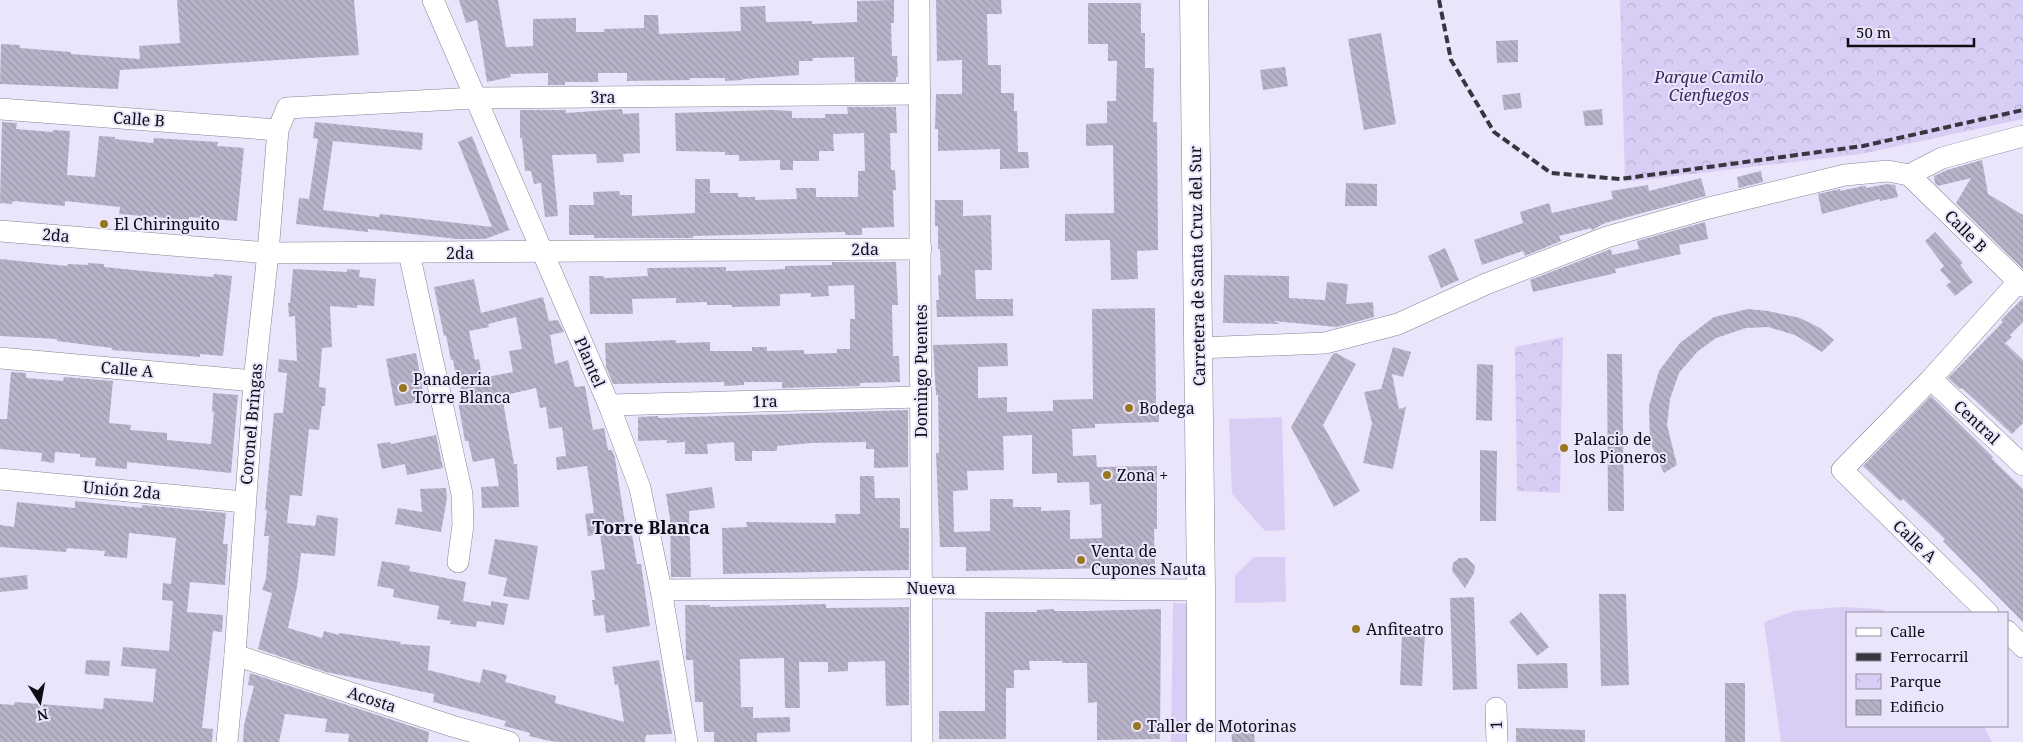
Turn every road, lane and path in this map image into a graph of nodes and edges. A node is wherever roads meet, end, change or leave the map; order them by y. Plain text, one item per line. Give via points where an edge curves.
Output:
1 (433, 0) edge
2 (919, 0) edge
3 (1194, 0) edge
4 (920, 94) junction
5 (475, 98) junction
6 (287, 108) joint
7 (0, 109) edge
8 (278, 130) junction
9 (2023, 136) edge
10 (1909, 175) junction
11 (0, 231) edge
12 (921, 249) junction
13 (543, 252) junction
14 (268, 253) junction
15 (408, 253) junction
16 (2020, 284) edge
17 (1198, 348) junction
18 (0, 358) edge
19 (1931, 379) junction
20 (254, 381) junction
21 (920, 397) junction
22 (609, 405) junction
23 (2023, 465) edge
24 (0, 479) edge
25 (244, 502) junction
26 (458, 562) dead end
27 (923, 588) junction
28 (662, 590) junction
29 (1201, 590) junction
30 (1987, 612) edge
31 (2008, 632) edge
32 (2023, 647) edge
33 (235, 655) junction
34 (1496, 708) dead end
35 (451, 734) edge
36 (227, 742) edge
37 (509, 742) edge
38 (687, 742) edge
39 (922, 742) edge
40 (1201, 742) edge
41 (1496, 742) edge

1 - 5 street, Plantel
2 - 4 street, Domingo Puentes
3 - 17 main road, Carretera de Santa Cruz del Sur
4 - 5 street, 3ra
4 - 12 street, Domingo Puentes
5 - 6 street, 3ra
5 - 13 street, Plantel
6 - 8 street, Coronel Bringas
7 - 8 street, Calle B
8 - 14 street, Coronel Bringas
9 - 10 street via 1942,158
10 - 16 street, Calle B
10 - 17 street via 1888,171 1845,175 1607,237 1486,284 1398,324 1325,343
11 - 14 street, 2da
12 - 13 street, 2da
12 - 21 street, Domingo Puentes
13 - 15 street, 2da
13 - 22 street, Plantel
14 - 15 street, 2da
14 - 20 street, Coronel Bringas
15 - 26 street via 462,494 464,525
16 - 19 street
17 - 29 main road, Carretera de Santa Cruz del Sur
18 - 20 street, Calle A
19 - 23 street, Central
19 - 30 street, Calle A via 1842,470
20 - 25 street, Coronel Bringas
21 - 22 street, 1ra
21 - 27 street, Domingo Puentes
22 - 28 street, Plantel via 640,488
24 - 25 street, Unión 2da
25 - 33 street, Coronel Bringas
27 - 28 street, Nueva
27 - 29 street, Nueva
27 - 39 street, Domingo Puentes
28 - 38 street, Plantel
29 - 40 main road, Carretera de Santa Cruz del Sur
31 - 32 street
33 - 35 street, Acosta
33 - 36 street, Coronel Bringas
34 - 41 street, 1
35 - 37 street, Acosta

